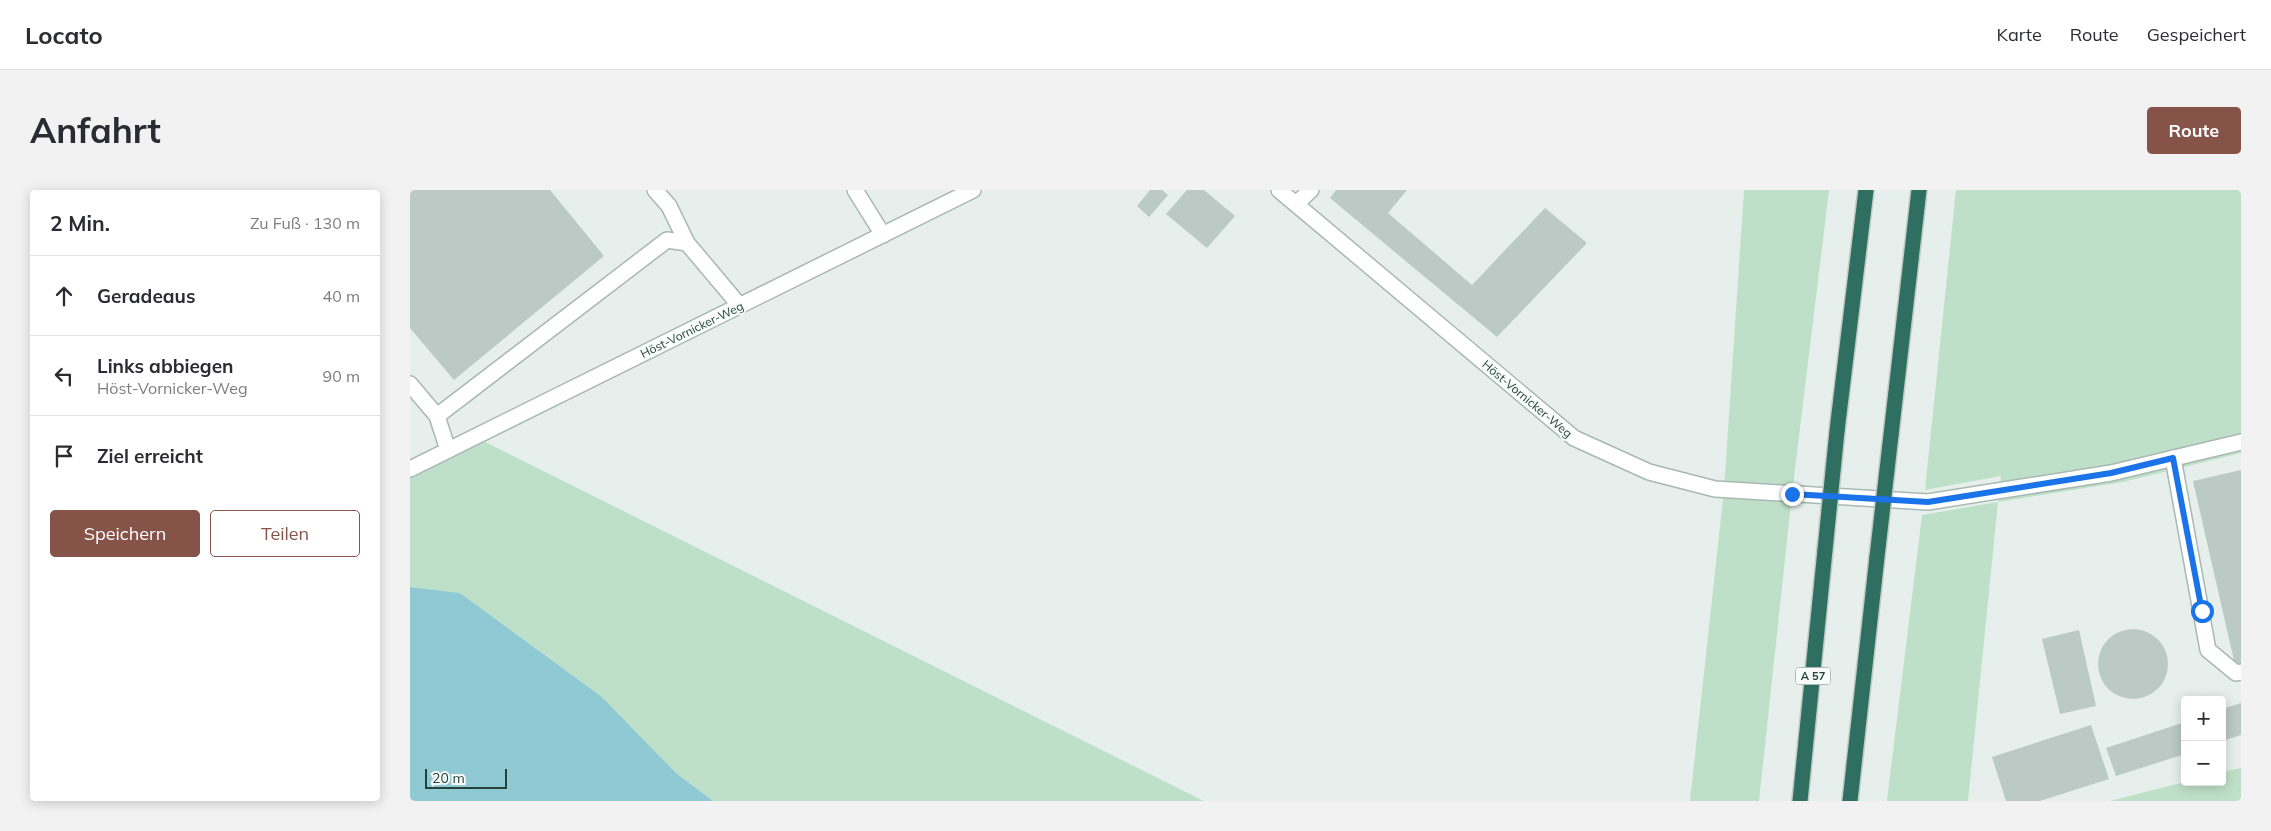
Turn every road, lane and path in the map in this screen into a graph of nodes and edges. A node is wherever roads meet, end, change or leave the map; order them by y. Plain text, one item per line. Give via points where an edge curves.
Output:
1 (655, 190) edge
2 (855, 190) edge
3 (973, 190) edge
4 (1279, 190) edge
5 (1311, 190) edge
6 (1866, 190) edge
7 (1918, 190) edge
8 (1296, 204) junction
9 (883, 235) junction
10 (687, 243) junction
11 (740, 306) junction
12 (410, 384) edge
13 (437, 416) junction
14 (2241, 442) edge
15 (448, 450) junction
16 (2173, 458) junction
17 (410, 469) edge
18 (2241, 672) edge
19 (1800, 801) edge
20 (1850, 801) edge

1 - 10 street via 668,206
2 - 9 street
3 - 9 street, Höst-Vornicker-Weg
4 - 8 street, Höst-Vornicker-Weg
5 - 8 street
6 - 19 highway, A 57, bridge via 1837,432
7 - 20 highway, bridge
8 - 16 street, Höst-Vornicker-Weg via 1574,438 1649,472 1715,489 1928,502 2111,473
9 - 11 street, Höst-Vornicker-Weg
10 - 11 street
10 - 13 street via 668,240
11 - 15 street, Höst-Vornicker-Weg
12 - 13 street
13 - 15 street
14 - 16 street, Höst-Vornicker-Weg
15 - 17 street, Höst-Vornicker-Weg
16 - 18 street via 2208,650 2236,673

